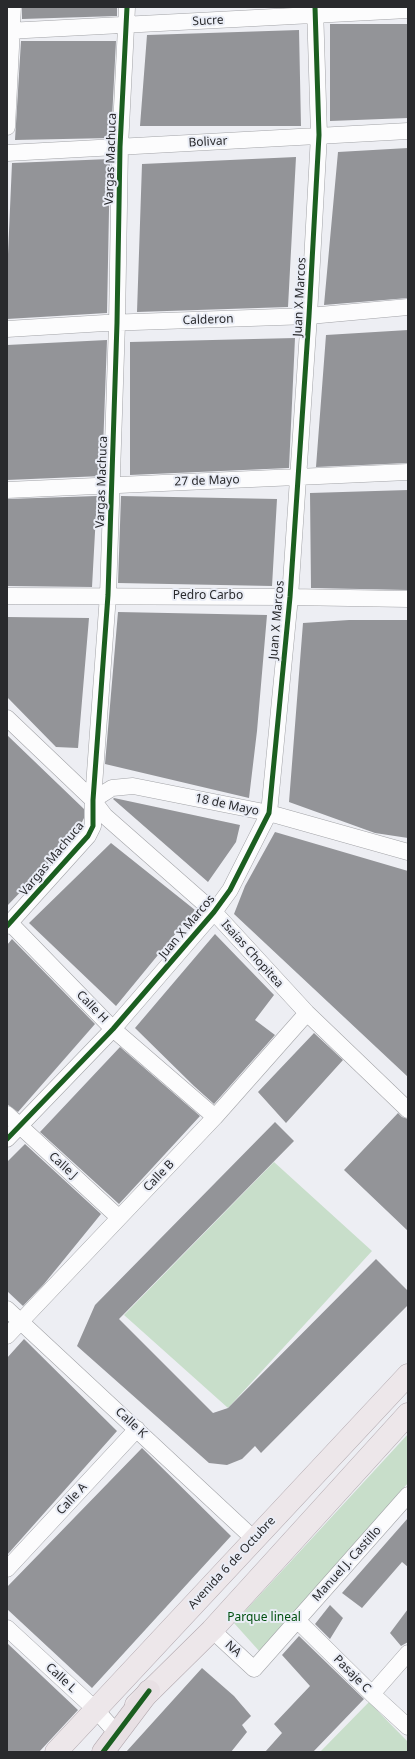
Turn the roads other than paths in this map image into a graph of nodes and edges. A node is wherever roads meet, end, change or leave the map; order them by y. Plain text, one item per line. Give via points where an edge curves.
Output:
1 (13, 7) edge
2 (127, 7) edge
3 (408, 10) edge
4 (315, 11) edge
5 (126, 25) junction
6 (9, 31) edge
7 (7, 128) edge
8 (408, 131) edge
9 (319, 135) junction
10 (120, 147) junction
11 (7, 153) edge
12 (408, 307) edge
13 (309, 316) junction
14 (117, 323) junction
15 (7, 329) edge
16 (408, 472) edge
17 (298, 477) junction
18 (112, 485) junction
19 (7, 490) edge
20 (108, 595) junction
21 (7, 596) edge
22 (290, 597) junction
23 (408, 599) edge
24 (7, 718) edge
25 (93, 800) junction
26 (269, 814) junction
27 (408, 852) edge
28 (214, 912) junction
29 (8, 924) edge
30 (307, 1013) junction
31 (113, 1029) junction
32 (408, 1110) edge
33 (7, 1114) edge
34 (215, 1117) junction
35 (20, 1127) junction
36 (7, 1140) edge
37 (120, 1216) junction
38 (7, 1308) edge
39 (21, 1322) junction
40 (7, 1336) edge
41 (408, 1375) edge
42 (408, 1415) edge
43 (136, 1429) junction
44 (408, 1495) edge
45 (254, 1539) junction
46 (7, 1569) edge
47 (297, 1620) junction
48 (7, 1628) edge
49 (212, 1630) junction
50 (408, 1653) edge
51 (254, 1669) joint
52 (149, 1691) junction
53 (372, 1694) junction
54 (96, 1710) junction
55 (408, 1727) edge
56 (113, 1729) junction
57 (56, 1752) edge
58 (92, 1752) edge
59 (103, 1752) edge

1 - 6 street
2 - 5 street, Vargas Machuca
3 - 4 street, Sucre
4 - 5 street, Sucre
4 - 9 street, Juan X Marcos
5 - 6 street, Sucre
5 - 10 street, Vargas Machuca
6 - 7 street
8 - 9 street, Bolivar
9 - 10 street, Bolivar
9 - 13 street, Juan X Marcos
10 - 11 street, Bolivar
10 - 14 street, Vargas Machuca
12 - 13 street, Calderon
13 - 14 street, Calderon
13 - 17 street, Juan X Marcos
14 - 15 street, Calderon
14 - 18 street, Vargas Machuca
16 - 17 street, 27 de Mayo
17 - 18 street, 27 de Mayo
17 - 22 street, Juan X Marcos
18 - 19 street, 27 de Mayo
18 - 20 street, Vargas Machuca
20 - 21 street, Pedro Carbo
20 - 22 street, Pedro Carbo
20 - 25 street, Vargas Machuca
22 - 23 street, Pedro Carbo
22 - 26 street, Juan X Marcos
24 - 25 street, Isaias Chopitea
25 - 26 street, 18 de Mayo via 112,788 133,786
25 - 28 street, Isaias Chopitea via 105,816
25 - 29 street, Vargas Machuca via 93,826 88,836
26 - 27 street, 18 de Mayo
26 - 28 street, Juan X Marcos via 230,890
28 - 30 street, Isaias Chopitea
28 - 31 street, Juan X Marcos
29 - 31 street, Calle H
30 - 32 street, Isaias Chopitea
30 - 34 street, Calle B
31 - 34 street, Calle H
31 - 35 street, Juan X Marcos
33 - 35 street, Calle J
34 - 37 street, Calle B
35 - 36 street, Juan X Marcos
35 - 37 street, Calle J
37 - 39 street, Calle B
38 - 39 street, Calle K
39 - 40 street, Calle B
39 - 43 street, Calle K
41 - 45 main road, Avenida 6 de Octubre
42 - 49 main road
43 - 45 street, Calle K
43 - 46 street, Calle A
44 - 47 street, Manuel J. Castillo
45 - 54 main road, Avenida 6 de Octubre
47 - 51 street, Manuel J. Castillo
47 - 53 street, Pasaje C
48 - 54 street, Calle L
49 - 51 street, NA
49 - 52 main road
50 - 53 street
52 - 56 main road
52 - 59 highway
53 - 55 street, Pasaje C
54 - 56 street, Calle L
54 - 57 main road, Avenida 6 de Octubre
56 - 58 main road

